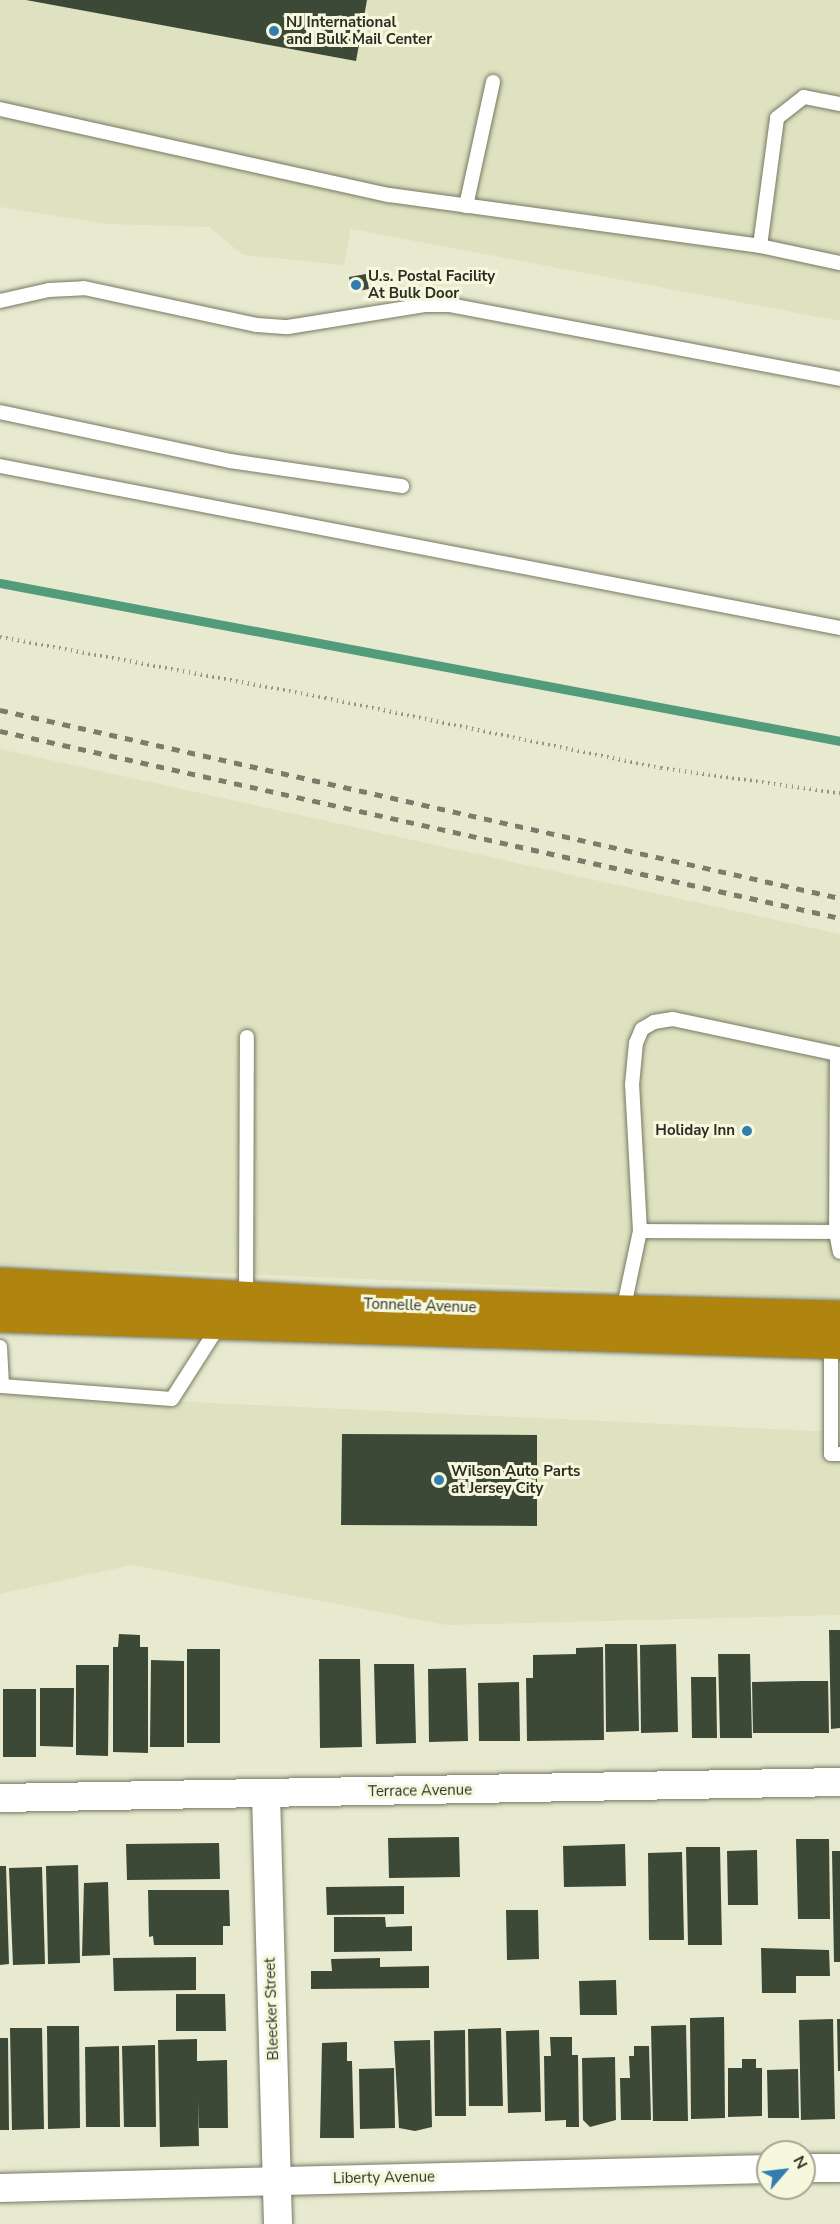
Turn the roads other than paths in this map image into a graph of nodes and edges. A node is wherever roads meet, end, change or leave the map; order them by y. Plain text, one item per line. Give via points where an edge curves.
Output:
1 (493, 82) dead end
2 (840, 104) edge
3 (0, 109) edge
4 (466, 206) junction
5 (760, 246) junction
6 (840, 263) edge
7 (0, 301) edge
8 (840, 379) edge
9 (0, 412) edge
10 (0, 466) edge
11 (402, 486) dead end
12 (840, 628) edge
13 (247, 1037) dead end
14 (640, 1231) junction
15 (836, 1232) junction
16 (840, 1251) edge
17 (0, 1284) edge
18 (246, 1297) junction
19 (623, 1311) junction
20 (0, 1315) edge
21 (221, 1323) junction
22 (0, 1334) edge
23 (837, 1334) edge
24 (0, 1347) edge
25 (840, 1454) edge
26 (840, 1782) edge
27 (266, 1794) junction
28 (0, 1798) edge
29 (816, 2168) edge
30 (840, 2168) edge
31 (756, 2169) edge
32 (277, 2181) junction
33 (0, 2188) edge
34 (278, 2224) edge

1 - 4 lane
2 - 5 lane via 804,97 777,118
3 - 4 lane via 389,195
4 - 5 lane
5 - 6 lane
7 - 8 lane via 49,290 84,288 257,325 288,327 426,304 449,305
9 - 11 lane via 230,461
10 - 12 lane
13 - 18 lane
14 - 15 lane
14 - 15 lane via 633,1085 636,1042 642,1029 673,1019 837,1054
14 - 19 lane
15 - 16 lane
17 - 18 highway, Tonnelle Avenue
18 - 19 highway, Tonnelle Avenue
19 - 23 highway, Tonnelle Avenue
20 - 21 highway, Tonnelle Avenue
20 - 22 lane
21 - 23 highway, Tonnelle Avenue
21 - 24 lane via 172,1399 2,1386
23 - 25 lane via 831,1454
26 - 27 street, Terrace Avenue
27 - 28 street, Terrace Avenue
27 - 32 street, Bleecker Street
29 - 30 street
31 - 32 street, Liberty Avenue
32 - 33 street, Liberty Avenue
32 - 34 street, Bleecker Street

